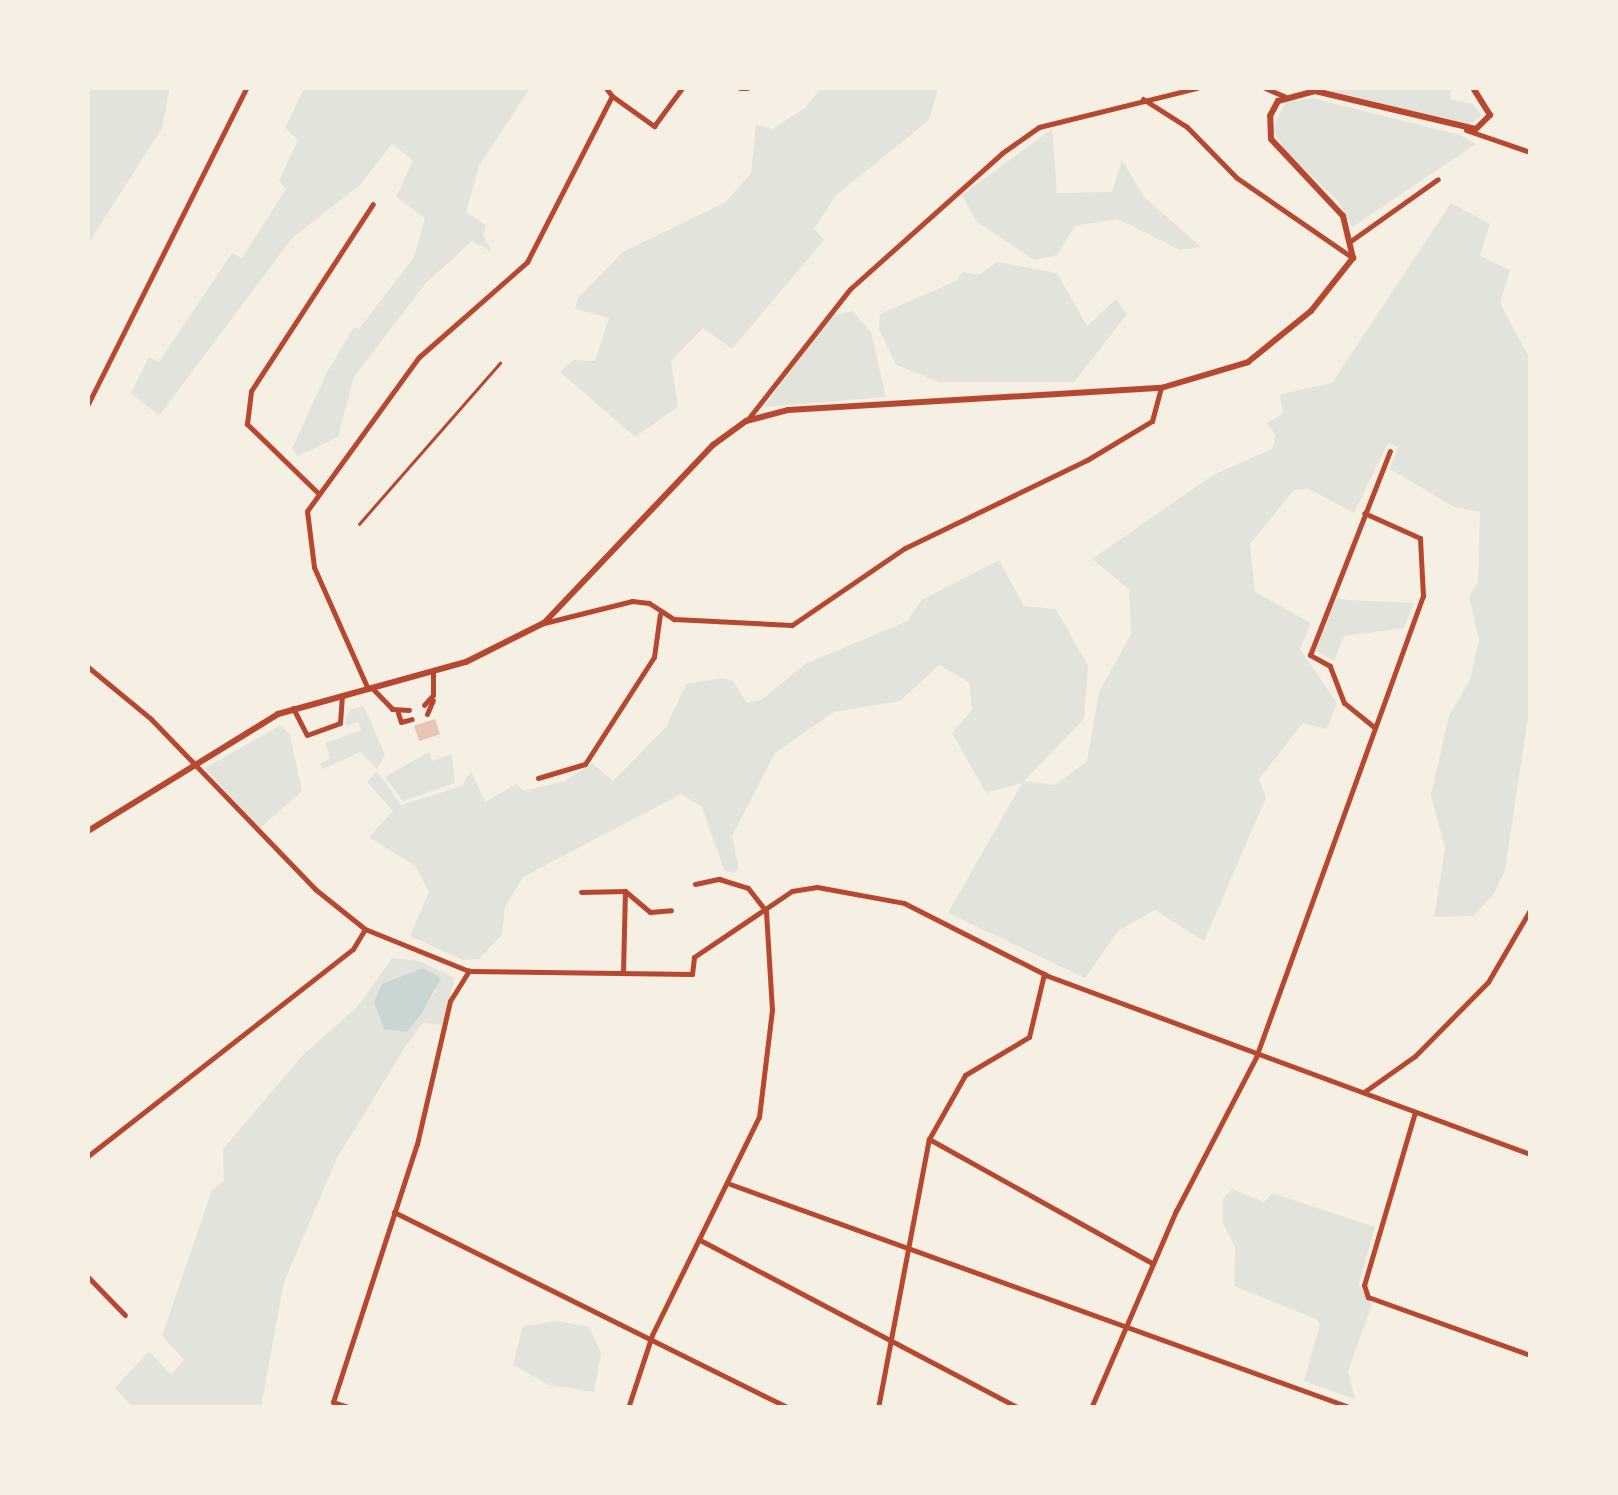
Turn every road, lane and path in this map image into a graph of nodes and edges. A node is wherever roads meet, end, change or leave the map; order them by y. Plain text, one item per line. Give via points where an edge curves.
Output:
1 (246, 88) edge
2 (606, 88) edge
3 (682, 88) edge
4 (1197, 88) edge
5 (1265, 88) edge
6 (1475, 88) edge
7 (612, 96) junction
8 (1284, 96) junction
9 (1143, 99) junction
10 (1454, 126) junction
11 (1530, 152) edge
12 (1438, 179) dead end
13 (373, 204) dead end
14 (1352, 240) junction
15 (1353, 258) junction
16 (500, 363) dead end
17 (1160, 388) junction
18 (88, 404) edge
19 (746, 421) junction
20 (1390, 451) dead end
21 (317, 492) junction
22 (1364, 513) junction
23 (359, 524) dead end
24 (660, 614) junction
25 (544, 623) junction
26 (88, 667) edge
27 (433, 672) junction
28 (370, 688) junction
29 (342, 694) junction
30 (433, 695) junction
31 (424, 705) dead end
32 (293, 708) junction
33 (409, 710) dead end
34 (398, 713) junction
35 (427, 714) dead end
36 (412, 719) dead end
37 (1374, 727) junction
38 (191, 762) junction
39 (538, 778) dead end
40 (88, 831) edge
41 (694, 884) dead end
42 (625, 891) junction
43 (581, 892) dead end
44 (671, 910) dead end
45 (1530, 910) edge
46 (766, 911) junction
47 (365, 929) junction
48 (469, 971) junction
49 (623, 972) junction
50 (1044, 974) junction
51 (1256, 1057) junction
52 (1361, 1093) junction
53 (1415, 1112) junction
54 (928, 1138) junction
55 (1530, 1154) edge
56 (88, 1156) edge
57 (730, 1184) junction
58 (394, 1212) junction
59 (700, 1240) junction
60 (908, 1250) junction
61 (1152, 1263) junction
62 (88, 1277) edge
63 (126, 1315) dead end
64 (1128, 1327) junction
65 (652, 1335) junction
66 (890, 1340) junction
67 (1530, 1356) edge
68 (351, 1408) edge
69 (628, 1408) edge
70 (789, 1408) edge
71 (878, 1408) edge
72 (1018, 1408) edge
73 (1091, 1408) edge
74 (1352, 1408) edge

1 - 18 street
2 - 7 street
3 - 7 street via 654,126
4 - 9 street
5 - 8 street
6 - 10 main road via 1490,115 1476,128
7 - 21 street via 527,262 419,357
8 - 10 main road via 1315,91
8 - 14 main road via 1270,116 1271,139 1324,192
9 - 15 street via 1188,127 1237,178
9 - 19 street via 1039,127 979,170 850,289
10 - 11 street
12 - 14 street
13 - 21 street via 251,391 247,424
14 - 15 main road
15 - 17 main road via 1275,346 1225,373
16 - 23 lane
17 - 19 main road via 788,410
17 - 24 street via 1152,421 1088,460 905,548 792,625
19 - 25 main road via 714,444
20 - 22 street
21 - 28 street via 308,511 310,553
22 - 37 street via 1310,655 1330,666 1344,703
22 - 37 street via 1420,538 1424,579
24 - 25 street via 649,603 632,602
24 - 39 street via 654,656 585,764
25 - 27 main road
26 - 38 street
27 - 28 main road
27 - 30 street
28 - 29 main road
28 - 34 street
29 - 32 main road
29 - 32 street via 334,728 306,735
30 - 31 street
30 - 35 street
32 - 38 main road
33 - 34 street
34 - 36 street via 401,722
37 - 51 street
38 - 40 main road
38 - 47 street via 314,889
41 - 46 street via 719,879 748,888
42 - 43 street
42 - 44 street via 650,912
42 - 49 street
45 - 52 street via 1488,982 1415,1056
46 - 49 street via 694,957 692,974
46 - 50 street via 804,887 904,902
46 - 57 street via 772,978 766,1083
47 - 48 street
47 - 56 street via 353,949
48 - 49 street
48 - 58 street via 450,1000 449,1025
50 - 51 street
50 - 54 street via 1030,1037 966,1075
51 - 52 street
51 - 61 street
52 - 53 street
53 - 55 street
53 - 67 street via 1364,1285 1368,1297
54 - 60 street
54 - 61 street
57 - 59 street
57 - 60 street
58 - 65 street
58 - 68 street via 333,1402
59 - 65 street
59 - 66 street
60 - 64 street
60 - 66 street
61 - 64 street
62 - 63 street
64 - 73 street
64 - 74 street
65 - 69 street
65 - 70 street
66 - 71 street
66 - 72 street

